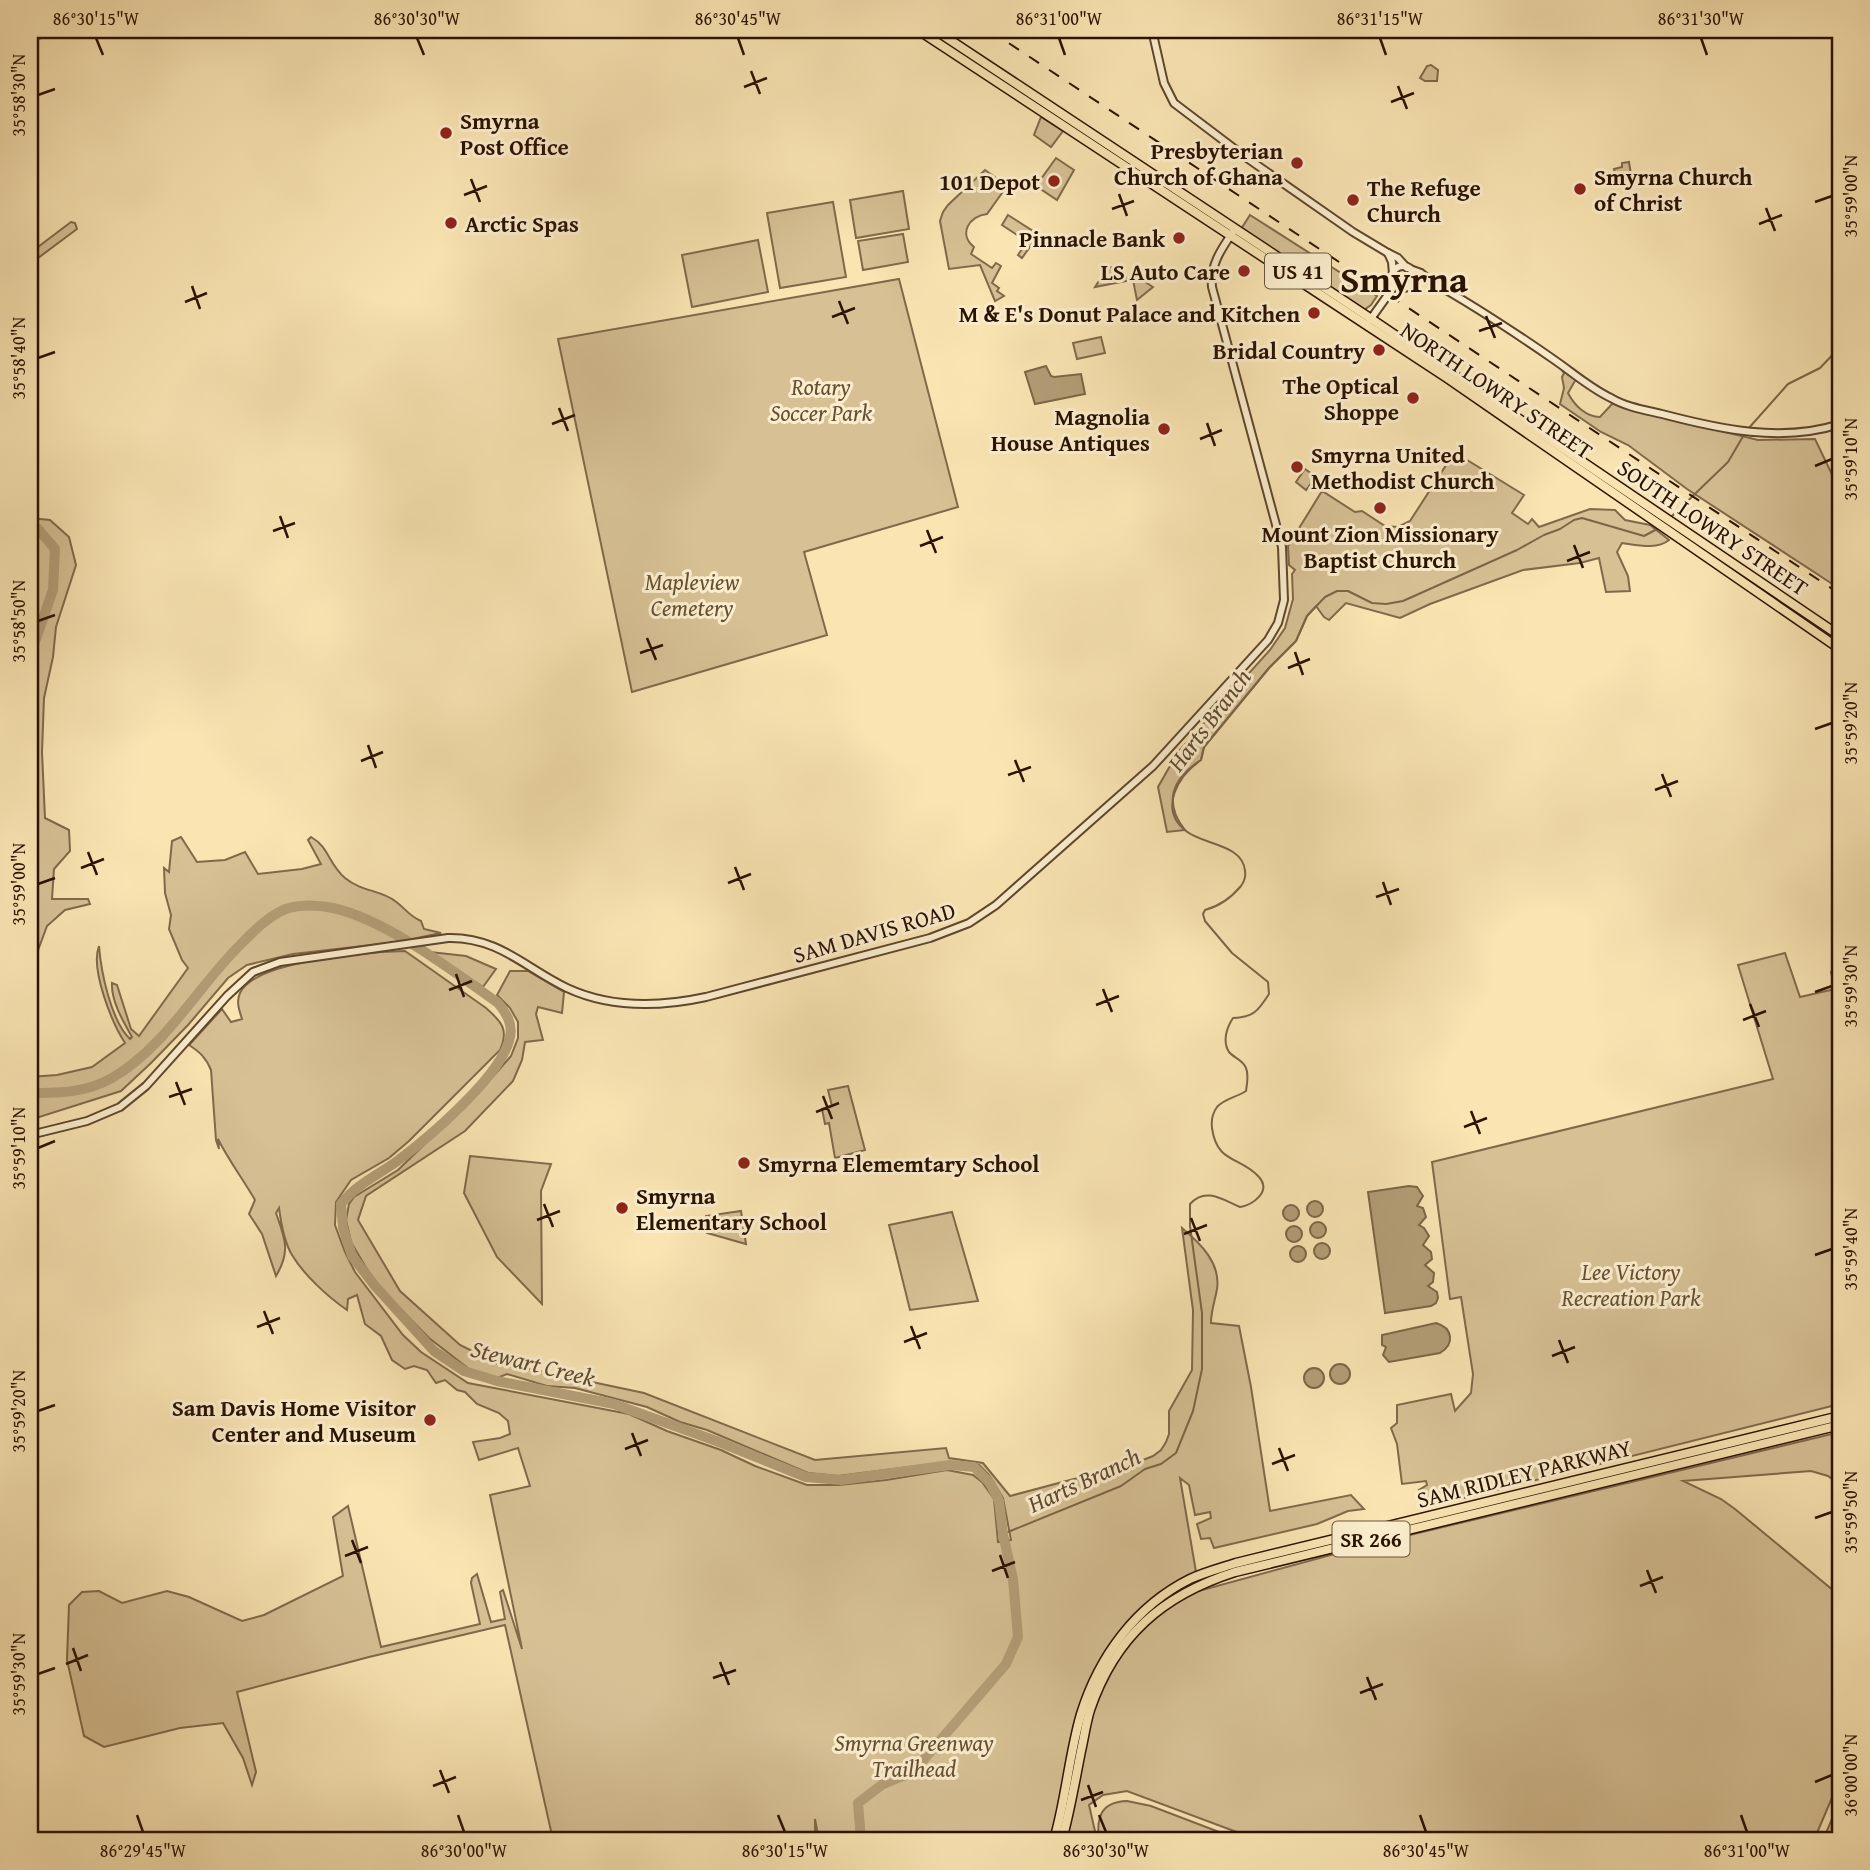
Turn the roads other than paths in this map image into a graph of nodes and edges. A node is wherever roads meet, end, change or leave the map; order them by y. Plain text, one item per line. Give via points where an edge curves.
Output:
1 (56, 30) edge
2 (918, 30) edge
3 (935, 30) edge
4 (1152, 30) edge
5 (30, 37) edge
6 (1232, 233) junction
7 (1388, 253) junction
8 (1409, 268) junction
9 (1393, 274) junction
10 (1412, 282) junction
11 (1432, 282) junction
12 (1395, 285) junction
13 (1369, 322) junction
14 (1840, 424) edge
15 (1674, 529) junction
16 (1840, 636) edge
17 (1840, 649) edge
18 (30, 1135) edge
19 (1840, 1416) edge
20 (1840, 1425) edge
21 (1054, 1840) edge
22 (1062, 1840) edge

1 - 5 street
2 - 6 main road, US 41
3 - 6 main road, SOUTH LOWRY STREET / US 41
4 - 7 street via 1172,101 1244,156
6 - 13 main road, SOUTH LOWRY STREET / US 41
6 - 18 street, SAM DAVIS ROAD via 1215,260 1212,288 1283,547 1282,611 1268,640 1159,759 996,905 962,926 930,938 706,998 642,1004 600,999 568,988 509,953 468,939 280,962 253,972 127,1102 103,1116
7 - 8 street
7 - 9 street
8 - 9 street via 1399,267
8 - 10 street
8 - 11 street
9 - 12 street
10 - 11 street
10 - 12 street via 1406,288
11 - 14 street via 1619,402 1718,428 1766,433 1806,432
12 - 13 street
13 - 15 main road, SOUTH LOWRY STREET / US 41
15 - 16 main road, SOUTH LOWRY STREET / US 41
15 - 17 main road, US 41
19 - 21 main road, SAM RIDLEY PARKWAY / SR 266 via 1236,1563 1191,1579 1145,1609 1119,1636 1099,1670 1081,1713
20 - 22 main road, SAM RIDLEY PARKWAY / SR 266 via 1202,1583 1151,1615 1131,1636 1100,1685 1089,1712

